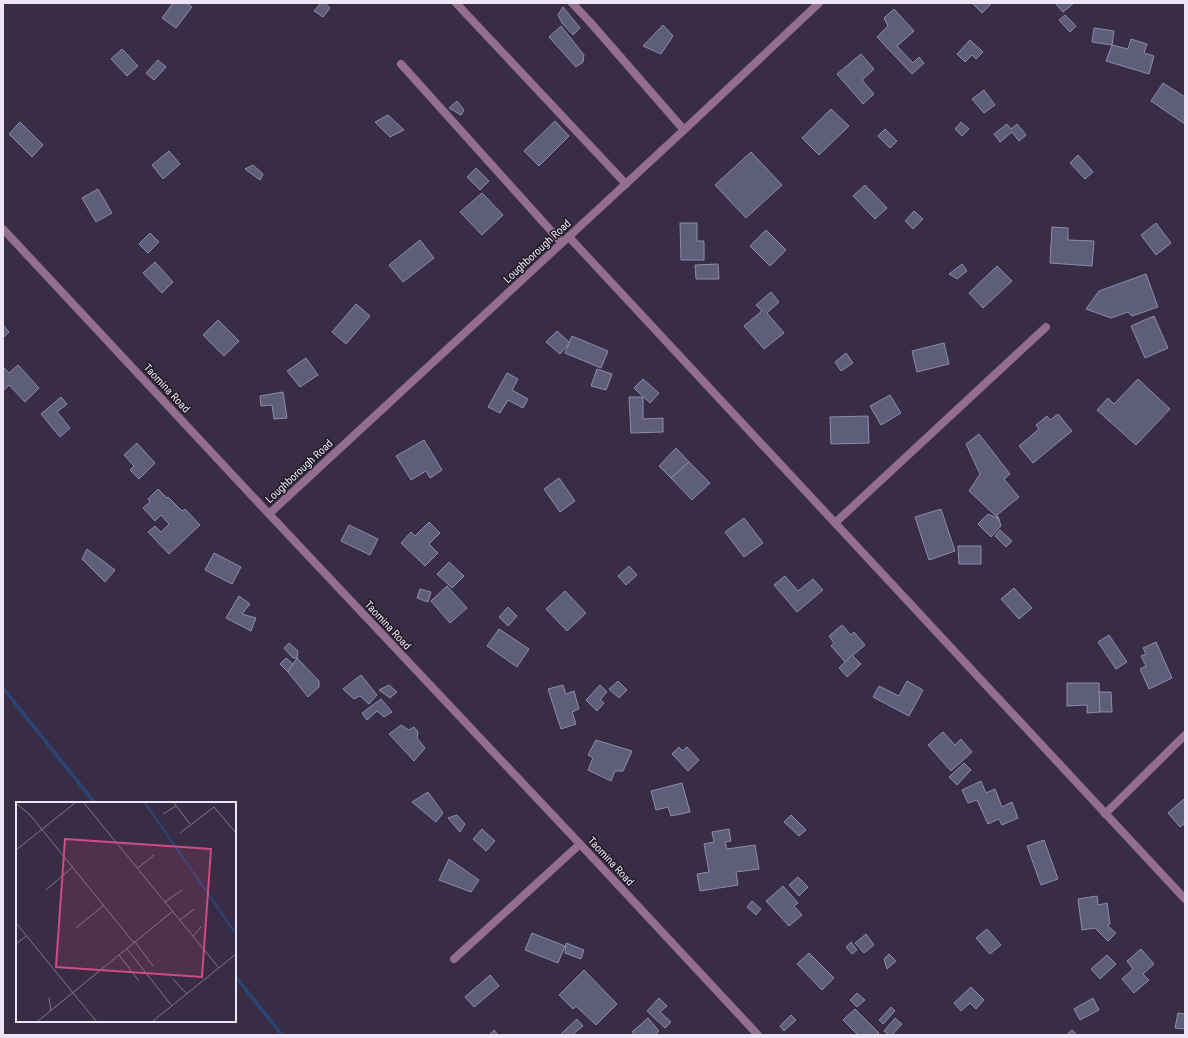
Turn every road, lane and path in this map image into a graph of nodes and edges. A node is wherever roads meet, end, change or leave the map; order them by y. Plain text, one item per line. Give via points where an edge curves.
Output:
1 (456, 3) edge
2 (572, 3) edge
3 (819, 3) edge
4 (401, 64) dead end
5 (684, 130) junction
6 (626, 184) junction
7 (3, 229) edge
8 (569, 237) junction
9 (562, 243) junction
10 (1046, 327) dead end
11 (269, 514) junction
12 (835, 523) junction
13 (1185, 736) edge
14 (1105, 814) junction
15 (580, 844) junction
16 (1185, 899) edge
17 (454, 959) dead end
18 (758, 1035) edge

1 - 6 street
2 - 5 street
3 - 5 street, Loughborough Road
4 - 9 street
5 - 6 street, Loughborough Road
6 - 8 street, Loughborough Road
7 - 11 street, Taomina Road
8 - 9 street, Loughborough Road
8 - 12 street
9 - 11 street, Loughborough Road
10 - 12 street
11 - 15 street, Taomina Road
12 - 14 street
13 - 14 street
14 - 16 street
15 - 17 street
15 - 18 street, Taomina Road

